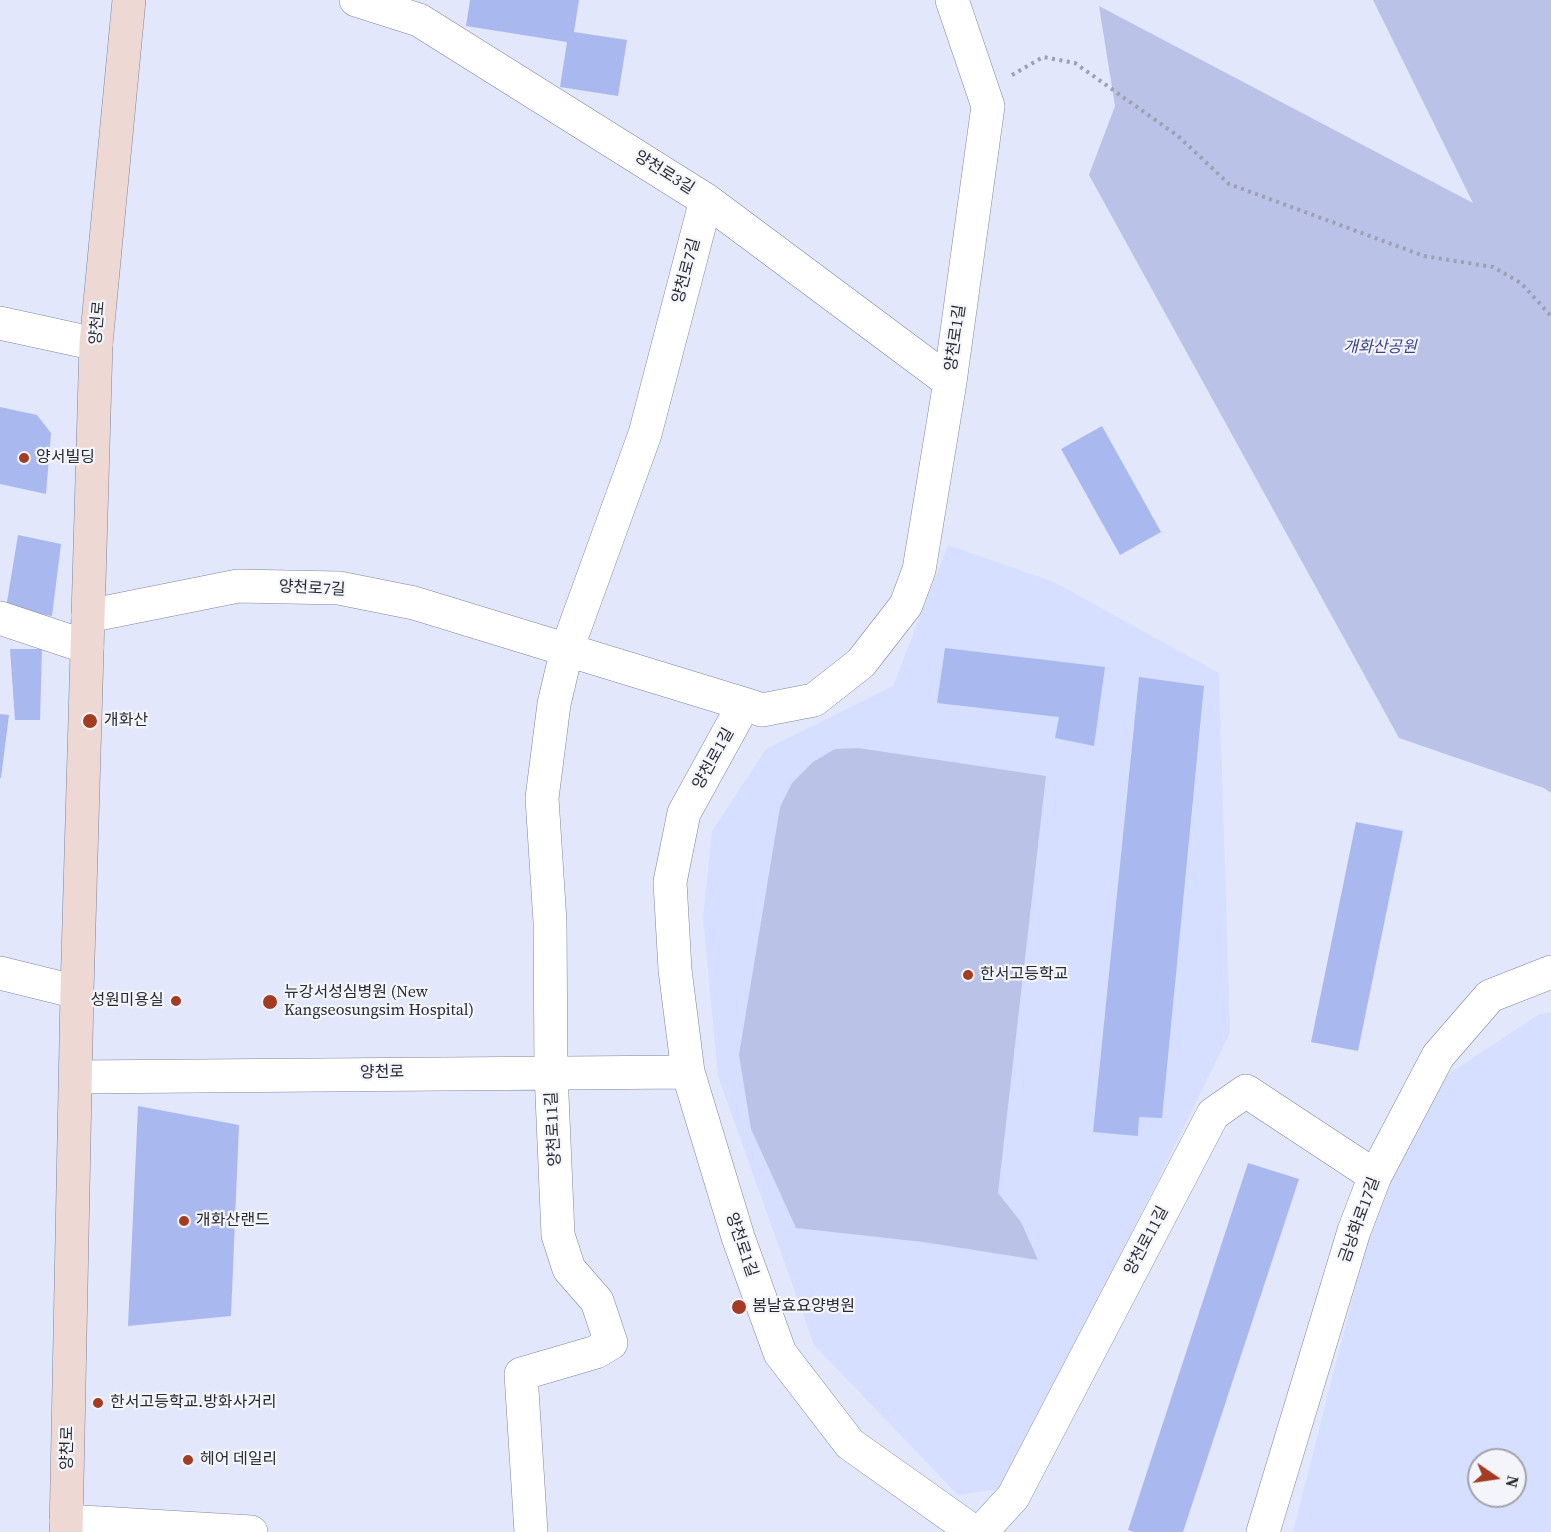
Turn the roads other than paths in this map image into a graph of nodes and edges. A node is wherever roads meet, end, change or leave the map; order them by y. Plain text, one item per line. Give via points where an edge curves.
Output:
1 (129, 0) edge
2 (356, 0) edge
3 (952, 0) edge
4 (706, 200) junction
5 (0, 323) edge
6 (96, 344) junction
7 (950, 382) junction
8 (1, 620) edge
9 (88, 632) junction
10 (567, 649) junction
11 (744, 704) junction
12 (0, 972) edge
13 (1551, 972) edge
14 (77, 992) junction
15 (551, 1072) junction
16 (688, 1072) junction
17 (76, 1077) junction
18 (1375, 1176) junction
19 (66, 1527) edge
20 (252, 1532) edge
21 (531, 1532) edge
22 (974, 1532) edge
23 (981, 1532) edge
24 (1263, 1532) edge

1 - 6 main road, 양천로
2 - 4 street, 양천로3길 via 419,20
3 - 7 street, 양천로1길 via 987,106
4 - 7 street, 양천로3길
4 - 10 street, 양천로7길 via 645,434
5 - 6 street
6 - 9 main road, 양천로
7 - 11 street, 양천로1길 via 919,570 906,605 861,663 814,700 762,710
8 - 9 street
9 - 10 street, 양천로7길 via 238,586 339,588 414,603
9 - 14 main road, 양천로
10 - 11 street, 양천로7길
10 - 15 street, 양천로11길 via 554,704 542,798 550,922
11 - 16 street, 양천로1길 via 684,813 670,882 675,970
12 - 14 street
13 - 18 street, 금낭화로17길 via 1490,996 1438,1056
14 - 17 main road, 양천로
15 - 16 street, 양천로
15 - 17 street, 양천로
15 - 21 street, 양천로11길 via 558,1235 569,1269 597,1301 610,1342 596,1352 521,1374
16 - 22 street, 양천로1길 via 738,1238 780,1353 850,1444
17 - 19 main road, 양천로
18 - 23 street, 양천로11길 via 1246,1091 1213,1114 1013,1497
18 - 24 street, 금낭화로17길 via 1354,1232
19 - 20 street

